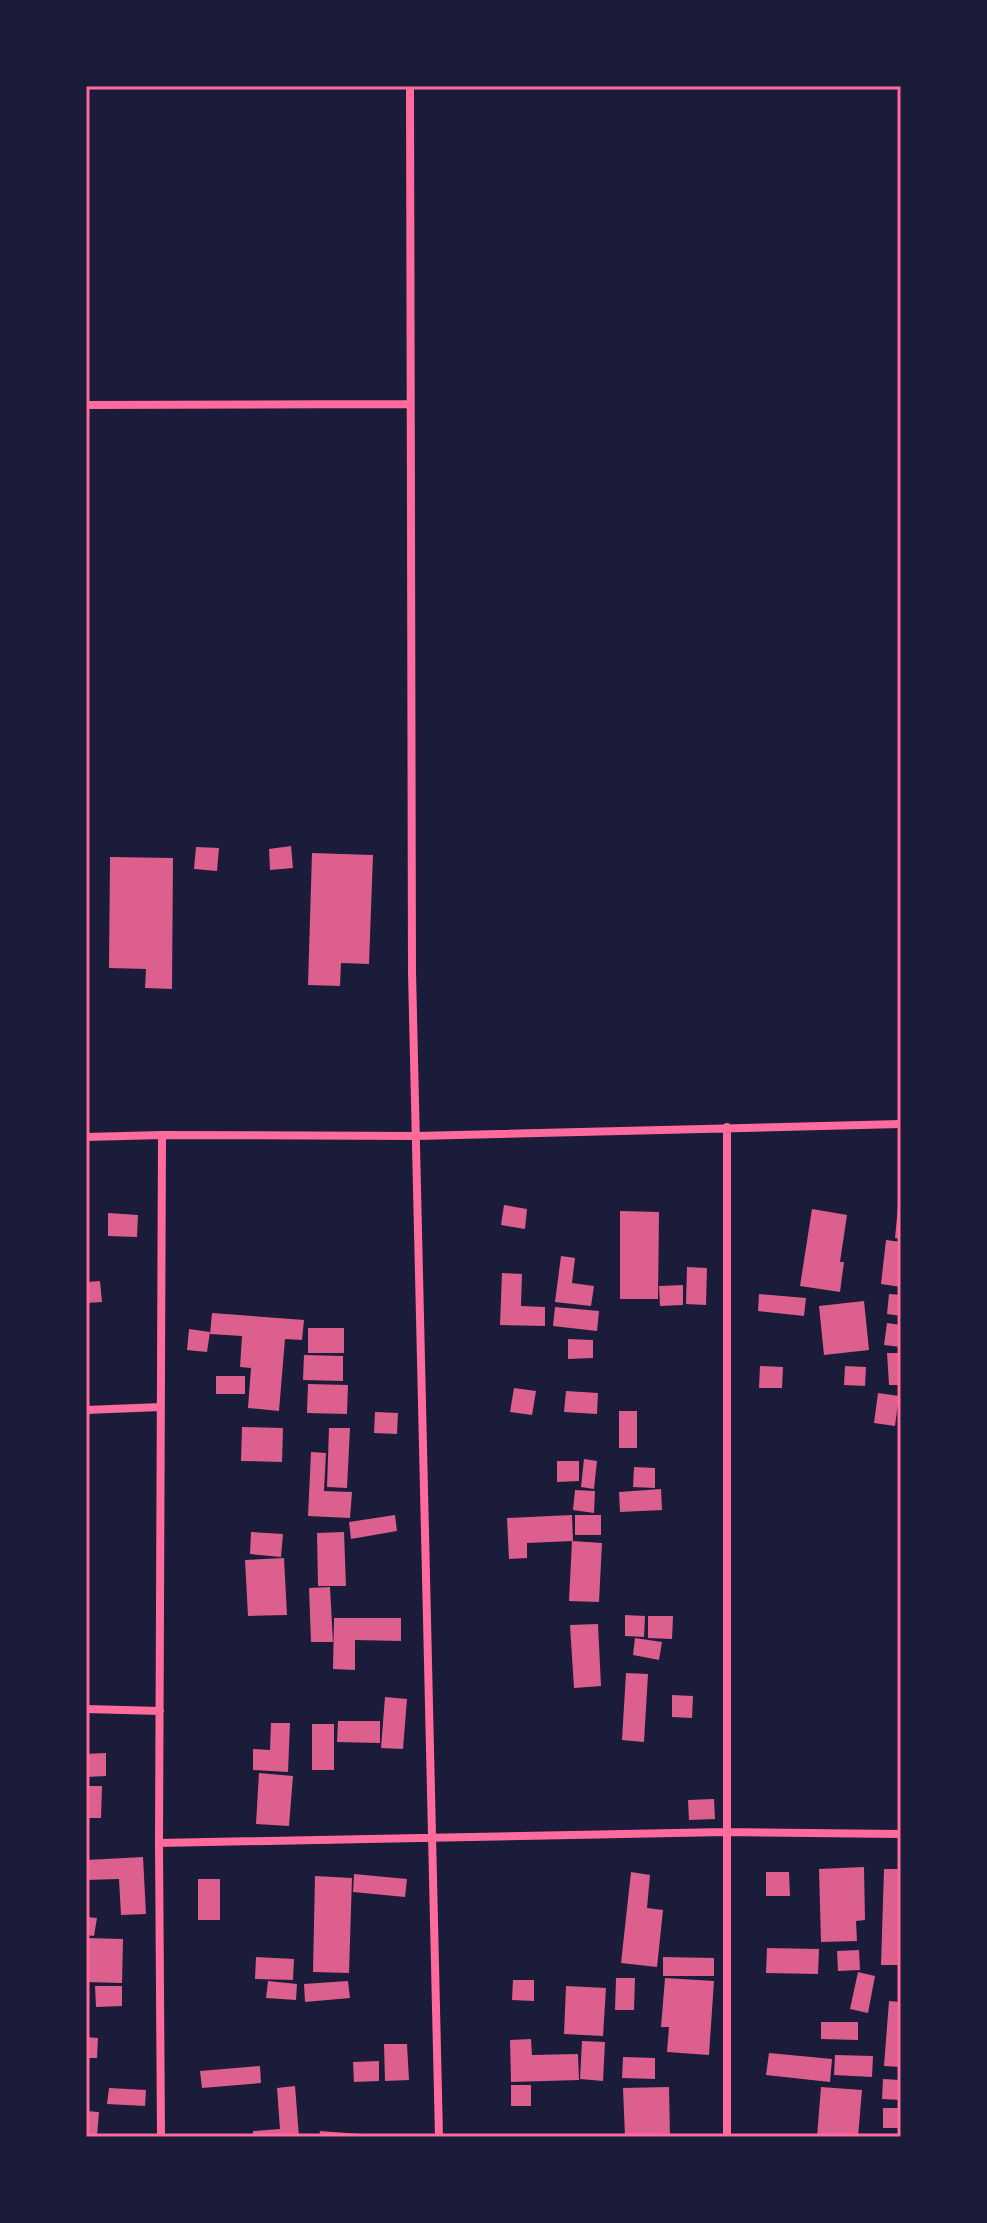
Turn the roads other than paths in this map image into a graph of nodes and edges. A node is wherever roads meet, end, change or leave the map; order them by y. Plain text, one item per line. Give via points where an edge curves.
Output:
1 (410, 86) edge
2 (410, 404) junction
3 (86, 405) edge
4 (901, 1124) edge
5 (727, 1127) junction
6 (162, 1135) junction
7 (416, 1136) junction
8 (86, 1137) edge
9 (161, 1407) junction
10 (86, 1410) edge
11 (86, 1709) edge
12 (160, 1711) junction
13 (725, 1832) junction
14 (901, 1834) edge
15 (432, 1839) junction
16 (159, 1843) junction
17 (161, 2137) edge
18 (439, 2137) edge
19 (727, 2137) edge

1 - 2 street
2 - 3 street
2 - 7 street
4 - 5 street
5 - 7 street
5 - 13 street
6 - 7 street
6 - 8 street
6 - 9 street
7 - 15 street
9 - 10 street
9 - 12 street
11 - 12 street
12 - 16 street
13 - 14 street
13 - 15 street
13 - 19 street
15 - 16 street
15 - 18 street
16 - 17 street

